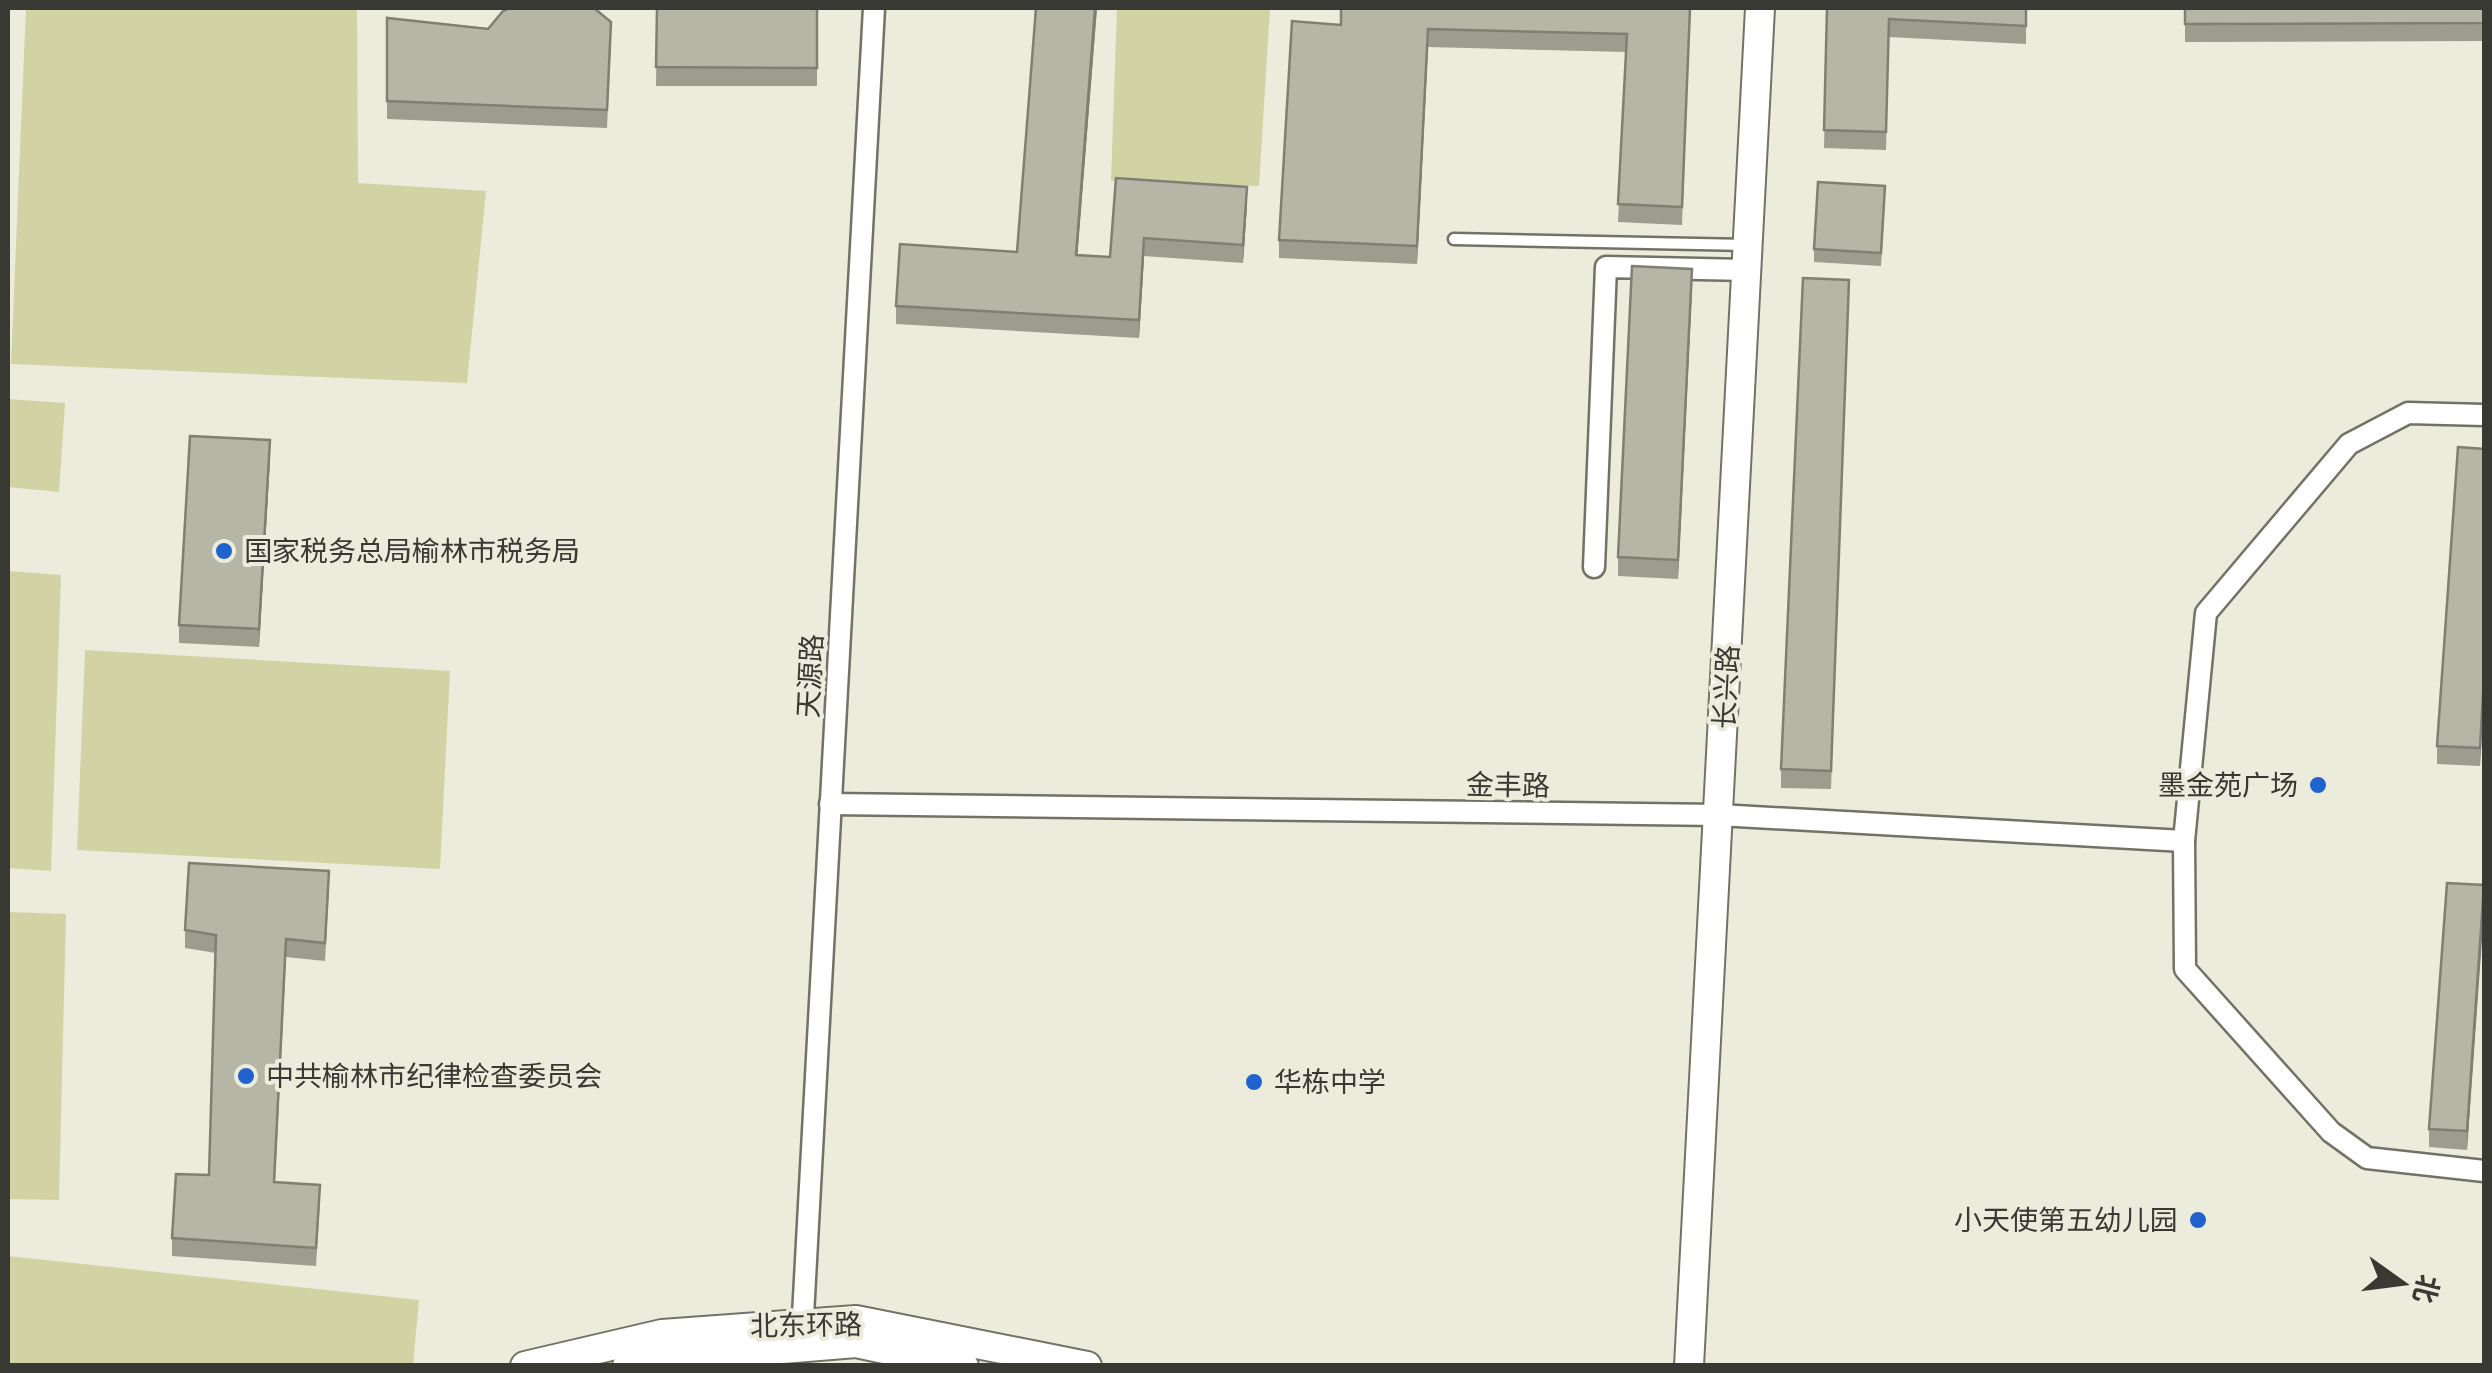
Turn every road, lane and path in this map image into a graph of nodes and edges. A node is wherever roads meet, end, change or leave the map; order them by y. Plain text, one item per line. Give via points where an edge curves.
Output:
1 (874, 8) edge
2 (1760, 8) edge
3 (1454, 238) dead end
4 (1748, 257) junction
5 (2484, 415) edge
6 (1594, 567) dead end
7 (830, 804) junction
8 (1719, 816) junction
9 (2184, 841) junction
10 (2484, 1171) edge
11 (802, 1335) junction
12 (525, 1366) edge
13 (626, 1366) edge
14 (964, 1366) edge
15 (1087, 1366) edge
16 (1689, 1366) edge

1 - 7 street, 天源路
2 - 4 street, 长兴路
3 - 4 lane
4 - 6 street via 1618,276 1606,268
4 - 8 street, 长兴路
5 - 9 street via 2408,413 2349,444 2206,613
7 - 8 street, 金丰路
7 - 11 street, 天源路
8 - 9 street, 金丰路
8 - 16 street, 长兴路
9 - 10 street via 2185,969 2330,1132 2367,1158
11 - 12 street, 北东环路 via 662,1334
11 - 13 street, 北东环路
11 - 14 street, 北东环路
11 - 15 street, 北东环路 via 856,1320

